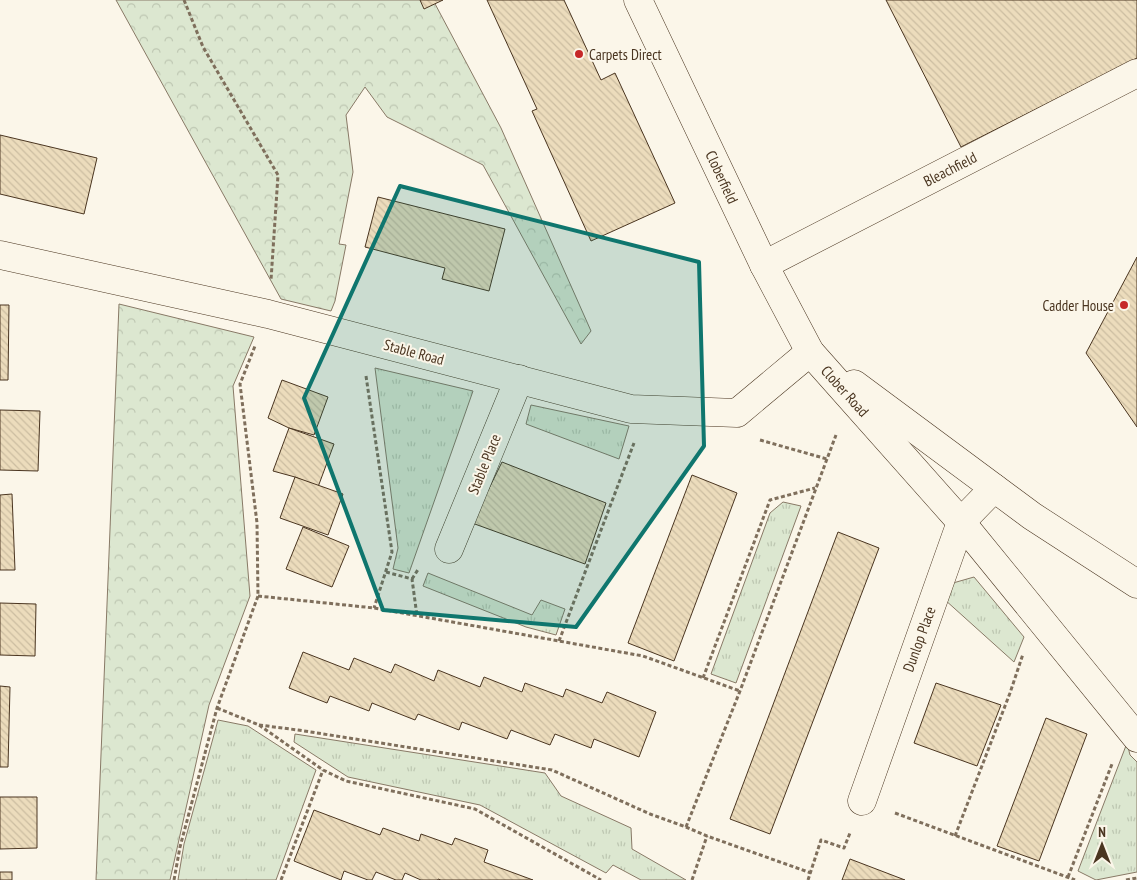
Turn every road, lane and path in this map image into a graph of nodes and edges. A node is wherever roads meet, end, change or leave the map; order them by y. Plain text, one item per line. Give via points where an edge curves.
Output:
1 (184, 0) edge
2 (638, 0) edge
3 (1137, 73) edge
4 (0, 255) edge
5 (764, 265) junction
6 (268, 314) junction
7 (361, 338) junction
8 (810, 352) junction
9 (519, 379) junction
10 (850, 396) junction
11 (647, 409) junction
12 (816, 488) junction
13 (994, 488) junction
14 (961, 522) junction
15 (449, 549) dead end
16 (420, 567) dead end
17 (386, 572) junction
18 (412, 579) junction
19 (1137, 584) edge
20 (258, 596) junction
21 (374, 608) junction
22 (1036, 614) junction
23 (417, 616) junction
24 (559, 641) junction
25 (703, 678) junction
26 (740, 691) junction
27 (217, 708) junction
28 (259, 725) junction
29 (1132, 732) edge
30 (323, 770) junction
31 (862, 801) junction
32 (686, 827) junction
33 (707, 836) junction
34 (955, 836) junction
35 (811, 873) junction
36 (1068, 878) junction
37 (1137, 878) edge
38 (174, 880) edge
39 (282, 880) edge
40 (601, 880) edge
41 (692, 880) edge
42 (808, 880) edge
43 (1075, 880) edge
44 (1126, 880) edge

1 - 6 path via 203,47 278,175
2 - 5 street, Cloberfield
3 - 5 street, Bleachfield
4 - 6 street, Stable Road
5 - 8 street, Cloberfield
6 - 7 street, Stable Road
6 - 20 path via 240,384 257,523
7 - 9 street, Stable Road
7 - 17 path via 392,552
8 - 10 street, Clober Road
8 - 11 street, Stable Road via 737,413
8 - 13 street, Clober Road
9 - 11 street, Stable Road via 631,409
9 - 15 street, Stable Place
10 - 12 path
10 - 14 street, Clober Road
11 - 24 path
12 - 25 path via 770,500
12 - 26 path
13 - 14 street, Dunlop Place
13 - 19 street, Clober Road
14 - 22 street, Clober Road
14 - 31 street, Dunlop Place
16 - 18 path
17 - 18 path
17 - 21 path
18 - 23 path
20 - 21 path
20 - 27 path
21 - 23 path
22 - 29 street, Clober Road
22 - 34 path via 1010,693
23 - 24 path
24 - 25 path via 643,656
25 - 26 path
26 - 32 path
27 - 28 path
27 - 38 path
28 - 30 path
28 - 32 path via 552,770
29 - 36 path
30 - 39 path
30 - 40 path via 346,781 475,809
31 - 34 path
31 - 35 path via 844,848 822,840
32 - 33 path
33 - 35 path
33 - 41 path
34 - 36 path
35 - 42 path
36 - 43 path
37 - 44 path

